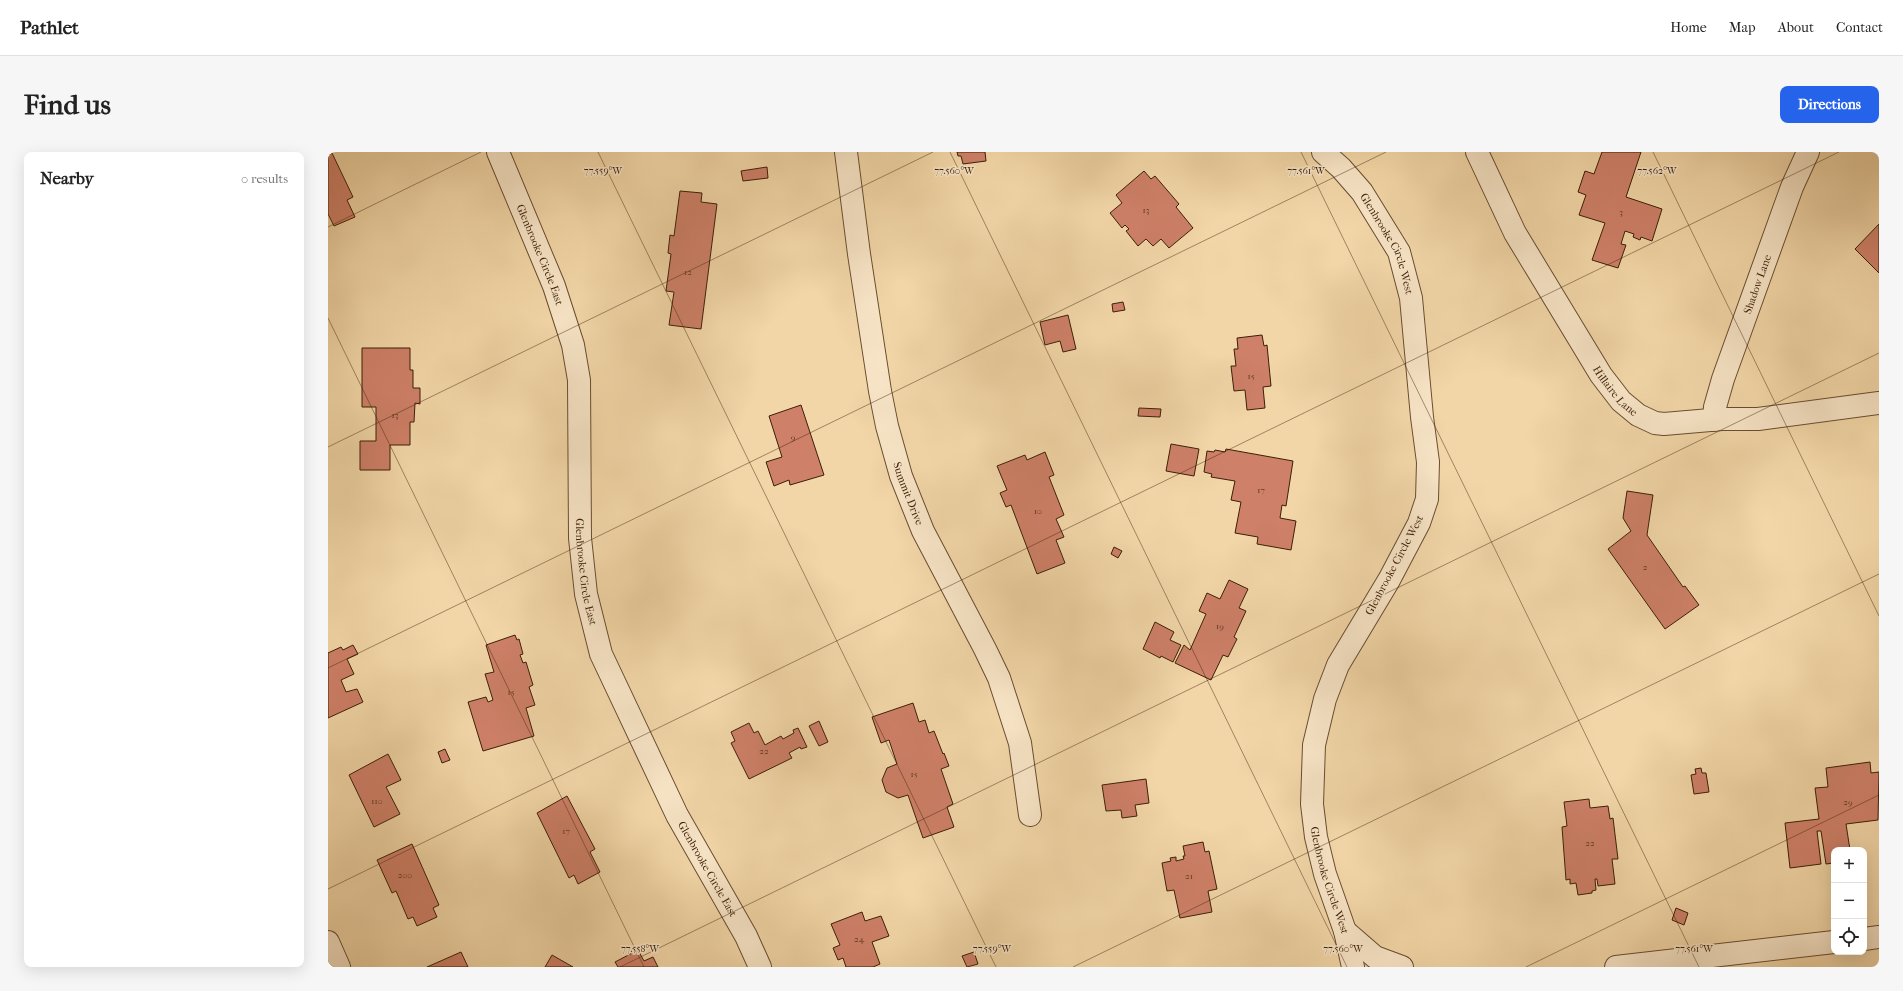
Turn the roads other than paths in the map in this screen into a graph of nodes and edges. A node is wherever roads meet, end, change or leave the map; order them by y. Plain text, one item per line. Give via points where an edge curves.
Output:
1 (498, 152) edge
2 (846, 152) edge
3 (1323, 152) edge
4 (1477, 152) edge
5 (1808, 152) edge
6 (1879, 403) edge
7 (1714, 420) junction
8 (1030, 815) dead end
9 (1345, 931) junction
10 (1879, 937) edge
11 (1867, 939) edge
12 (328, 942) edge
13 (1831, 942) edge
14 (339, 967) edge
15 (760, 967) edge
16 (1353, 967) edge
17 (1402, 967) edge
18 (1616, 967) edge

1 - 15 street, Glenbrooke Circle East via 554,286 573,345 579,380 580,538 586,594 600,654 677,815 746,936
2 - 8 street, Summit Drive via 887,426 901,476 923,531 998,678 1020,743
3 - 9 street, Glenbrooke Circle West via 1362,192 1399,252 1411,298 1428,462 1427,499 1419,523 1389,580 1338,665 1325,699 1314,745 1312,804 1316,837 1325,874
4 - 7 street, Hillaire Lane via 1515,233 1602,376 1621,401 1638,415 1664,424
5 - 7 street, Shadow Lane via 1792,187 1726,372 1715,407
6 - 7 street, Hillaire Lane via 1758,419
9 - 16 street, Glenbrooke Circle West
9 - 17 street via 1375,957
10 - 11 street
12 - 14 street
13 - 18 street

